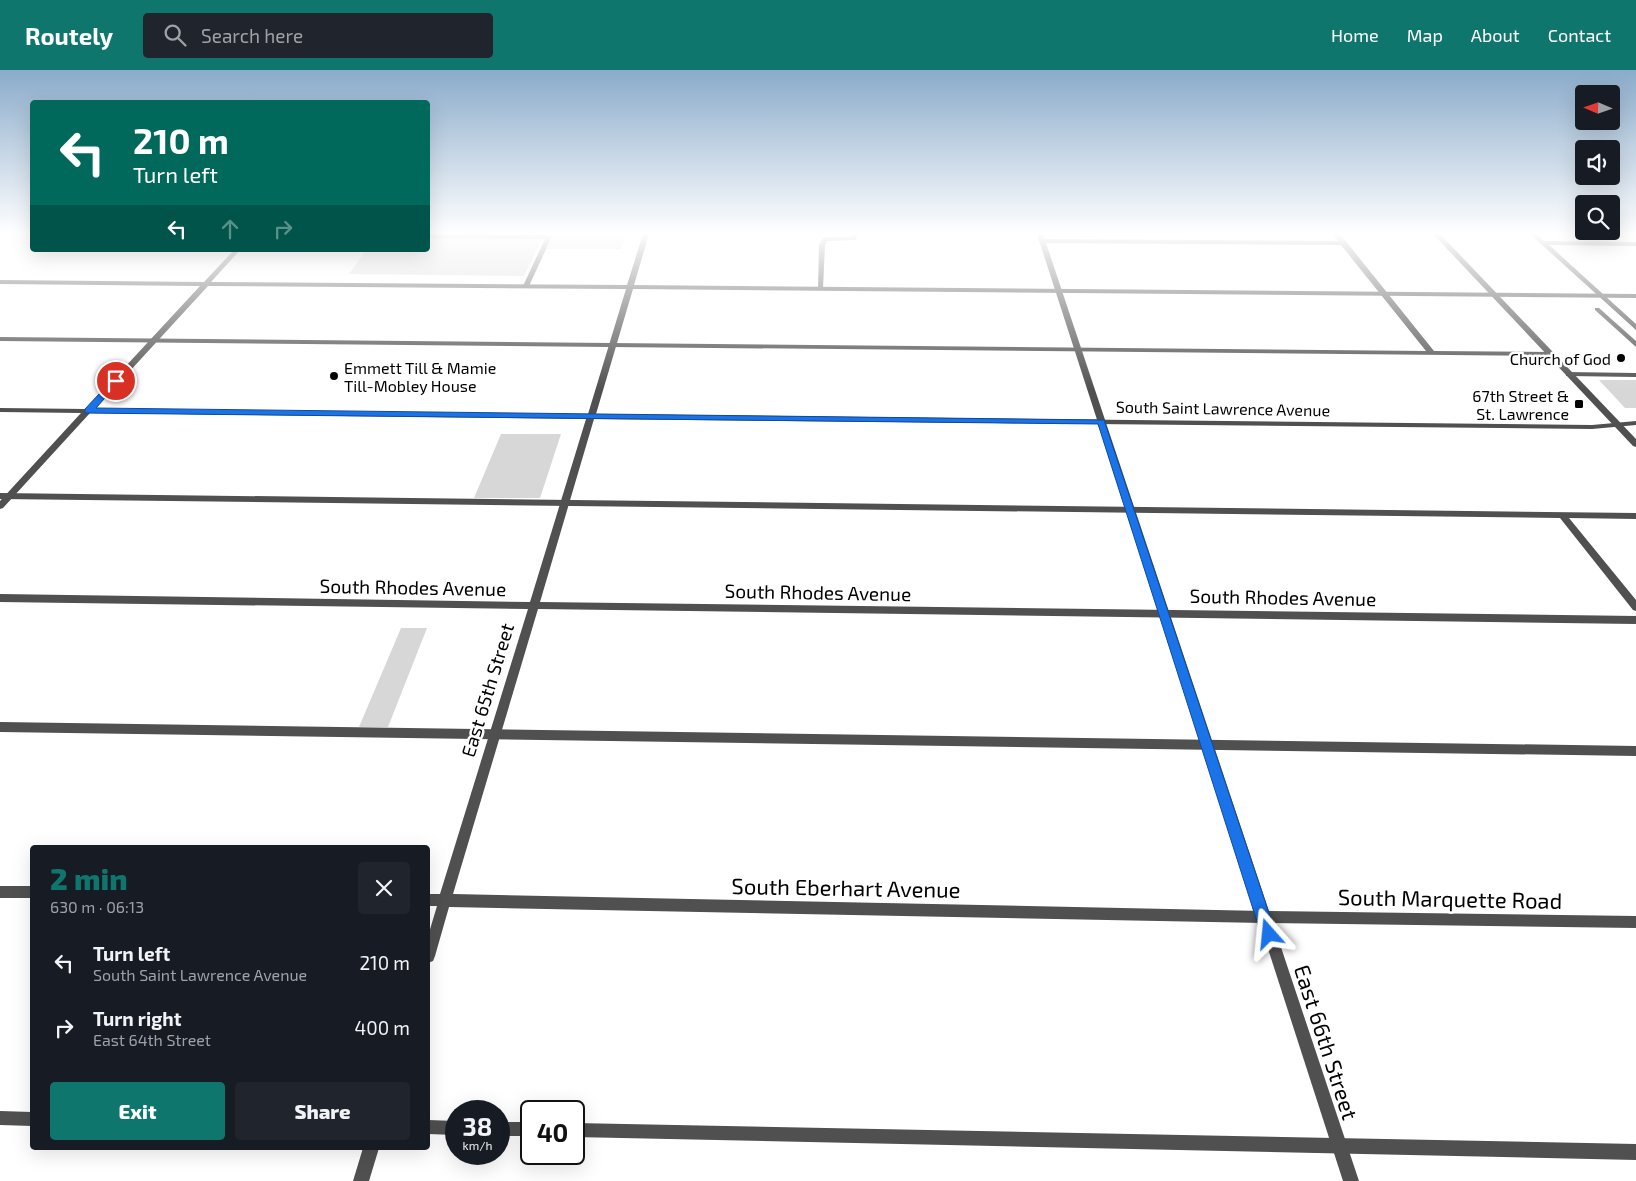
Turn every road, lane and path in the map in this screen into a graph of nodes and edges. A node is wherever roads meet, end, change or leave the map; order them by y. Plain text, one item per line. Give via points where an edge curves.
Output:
1 (203, 286) edge
2 (510, 286) edge
3 (526, 286) joint
4 (820, 286) edge
5 (1056, 286) edge
6 (1377, 286) edge
7 (1485, 286) edge
8 (1590, 286) edge
9 (630, 287) junction
10 (820, 289) junction
11 (1058, 291) junction
12 (1383, 294) junction
13 (1493, 294) junction
14 (1600, 295) junction
15 (1636, 296) edge
16 (1597, 309) dead end
17 (1636, 328) edge
18 (0, 339) edge
19 (153, 341) junction
20 (613, 345) junction
21 (1636, 345) edge
22 (1078, 349) junction
23 (1431, 352) junction
24 (1550, 354) junction
25 (1569, 374) junction
26 (1636, 375) edge
27 (0, 410) edge
28 (88, 411) junction
29 (591, 416) junction
30 (1101, 422) junction
31 (1636, 423) edge
32 (1617, 424) junction
33 (1636, 444) edge
34 (5, 496) edge
35 (565, 503) junction
36 (0, 506) edge
37 (1130, 510) junction
38 (1562, 515) junction
39 (1636, 516) edge
40 (0, 598) edge
41 (534, 606) junction
42 (1636, 608) edge
43 (1164, 613) junction
44 (1636, 620) edge
45 (0, 727) edge
46 (494, 735) junction
47 (1207, 745) junction
48 (1636, 751) edge
49 (0, 892) edge
50 (30, 892) edge
51 (430, 900) edge
52 (444, 900) junction
53 (1263, 917) junction
54 (1636, 922) edge
55 (430, 949) edge
56 (0, 1118) edge
57 (30, 1119) edge
58 (430, 1127) edge
59 (445, 1128) edge
60 (585, 1130) edge
61 (1339, 1146) junction
62 (370, 1150) edge
63 (1636, 1152) edge
64 (361, 1181) edge
65 (1351, 1181) edge

1 - 19 street
2 - 3 street
3 - 9 street
4 - 10 street
5 - 11 street, East 66th Street
6 - 12 street
7 - 13 street
8 - 14 street
9 - 10 street
9 - 20 street, East 65th Street
10 - 11 street
11 - 12 street
11 - 22 street, East 66th Street
12 - 13 street
12 - 23 street
13 - 14 street
13 - 24 street
14 - 15 street
14 - 17 street
16 - 21 street
18 - 19 street
19 - 20 street
19 - 28 street
20 - 22 street
20 - 29 street, East 65th Street
22 - 23 street
22 - 30 street, East 66th Street
23 - 24 street
24 - 25 street
25 - 26 street
25 - 32 street
27 - 28 street, South Saint Lawrence Avenue
28 - 29 street, South Saint Lawrence Avenue
28 - 34 street
29 - 30 street, South Saint Lawrence Avenue
29 - 35 street, East 65th Street
30 - 32 street, South Saint Lawrence Avenue via 1592,427
30 - 37 street, East 66th Street
31 - 32 street, South Saint Lawrence Avenue
32 - 33 street
34 - 35 street
34 - 36 street
35 - 37 street
35 - 41 street, East 65th Street
37 - 38 street
37 - 43 street, East 66th Street
38 - 39 street
38 - 42 street
40 - 41 street, South Rhodes Avenue
41 - 43 street, South Rhodes Avenue
41 - 46 street, East 65th Street
43 - 44 street, South Rhodes Avenue
43 - 47 street, East 66th Street
45 - 46 street
46 - 47 street
46 - 52 street, East 65th Street
47 - 48 street
47 - 53 street, East 66th Street
49 - 50 street
51 - 52 street, South Eberhart Avenue
52 - 53 street, South Eberhart Avenue
52 - 55 street, East 65th Street
53 - 54 street, South Marquette Road
53 - 61 street, East 66th Street
56 - 57 street
58 - 59 street
60 - 61 street
61 - 63 street
61 - 65 street, East 66th Street
62 - 64 street

